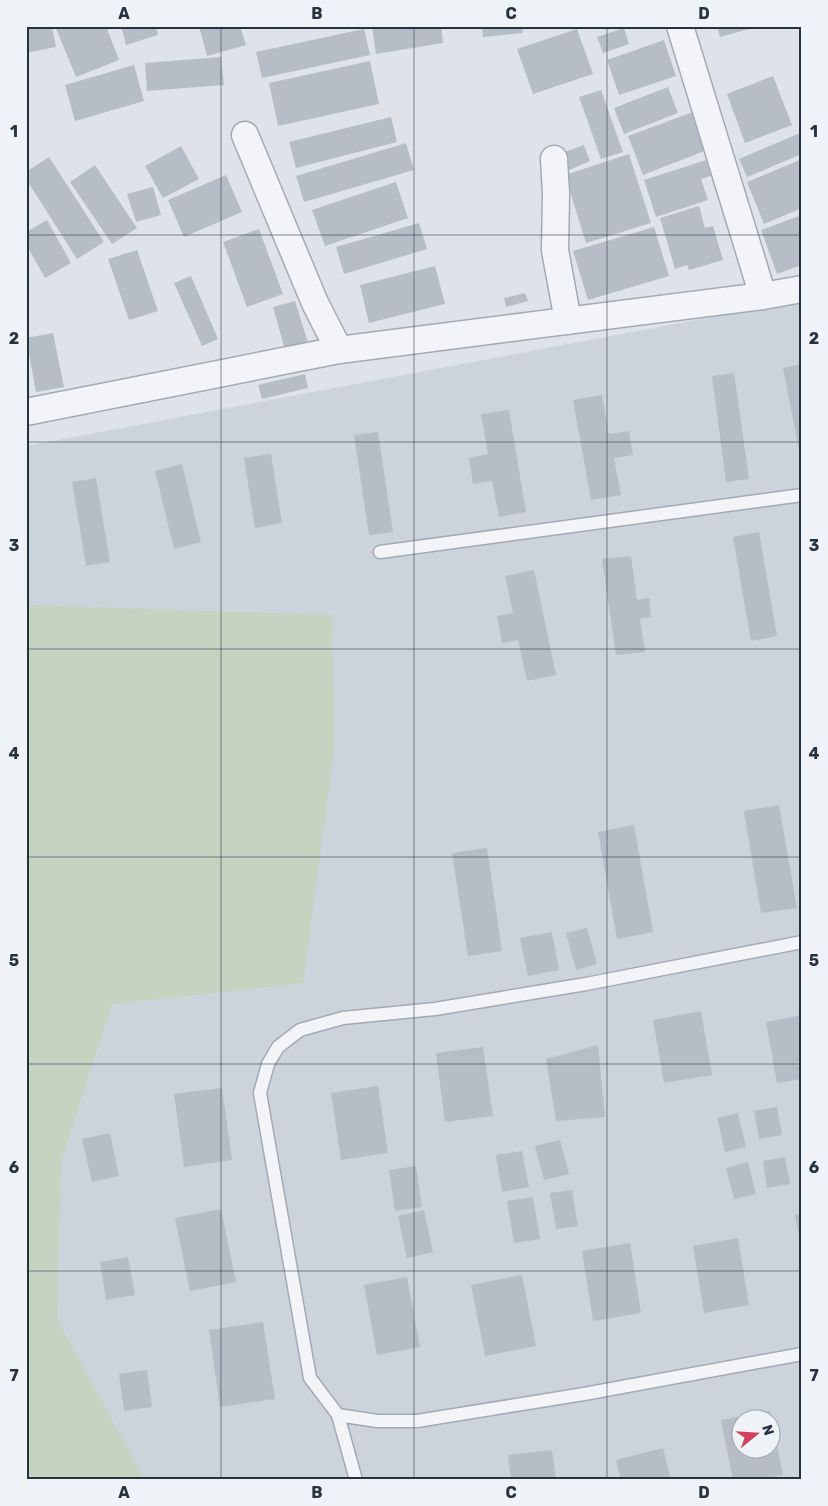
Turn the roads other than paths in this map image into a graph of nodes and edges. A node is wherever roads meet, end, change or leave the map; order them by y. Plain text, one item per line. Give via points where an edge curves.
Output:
1 (680, 26) edge
2 (245, 135) dead end
3 (554, 159) dead end
4 (802, 289) edge
5 (763, 296) junction
6 (568, 321) junction
7 (339, 350) junction
8 (26, 412) edge
9 (802, 495) edge
10 (380, 552) dead end
11 (802, 942) edge
12 (802, 1354) edge
13 (338, 1415) junction
14 (356, 1480) edge

1 - 5 street
2 - 7 street via 315,303
3 - 6 street via 555,250
4 - 5 street
5 - 6 street
6 - 7 street
7 - 8 street
9 - 10 lane
11 - 13 lane via 436,1009 343,1018 300,1030 278,1047 268,1064 260,1092 271,1160 310,1378
12 - 13 lane via 417,1421 377,1421
13 - 14 lane

